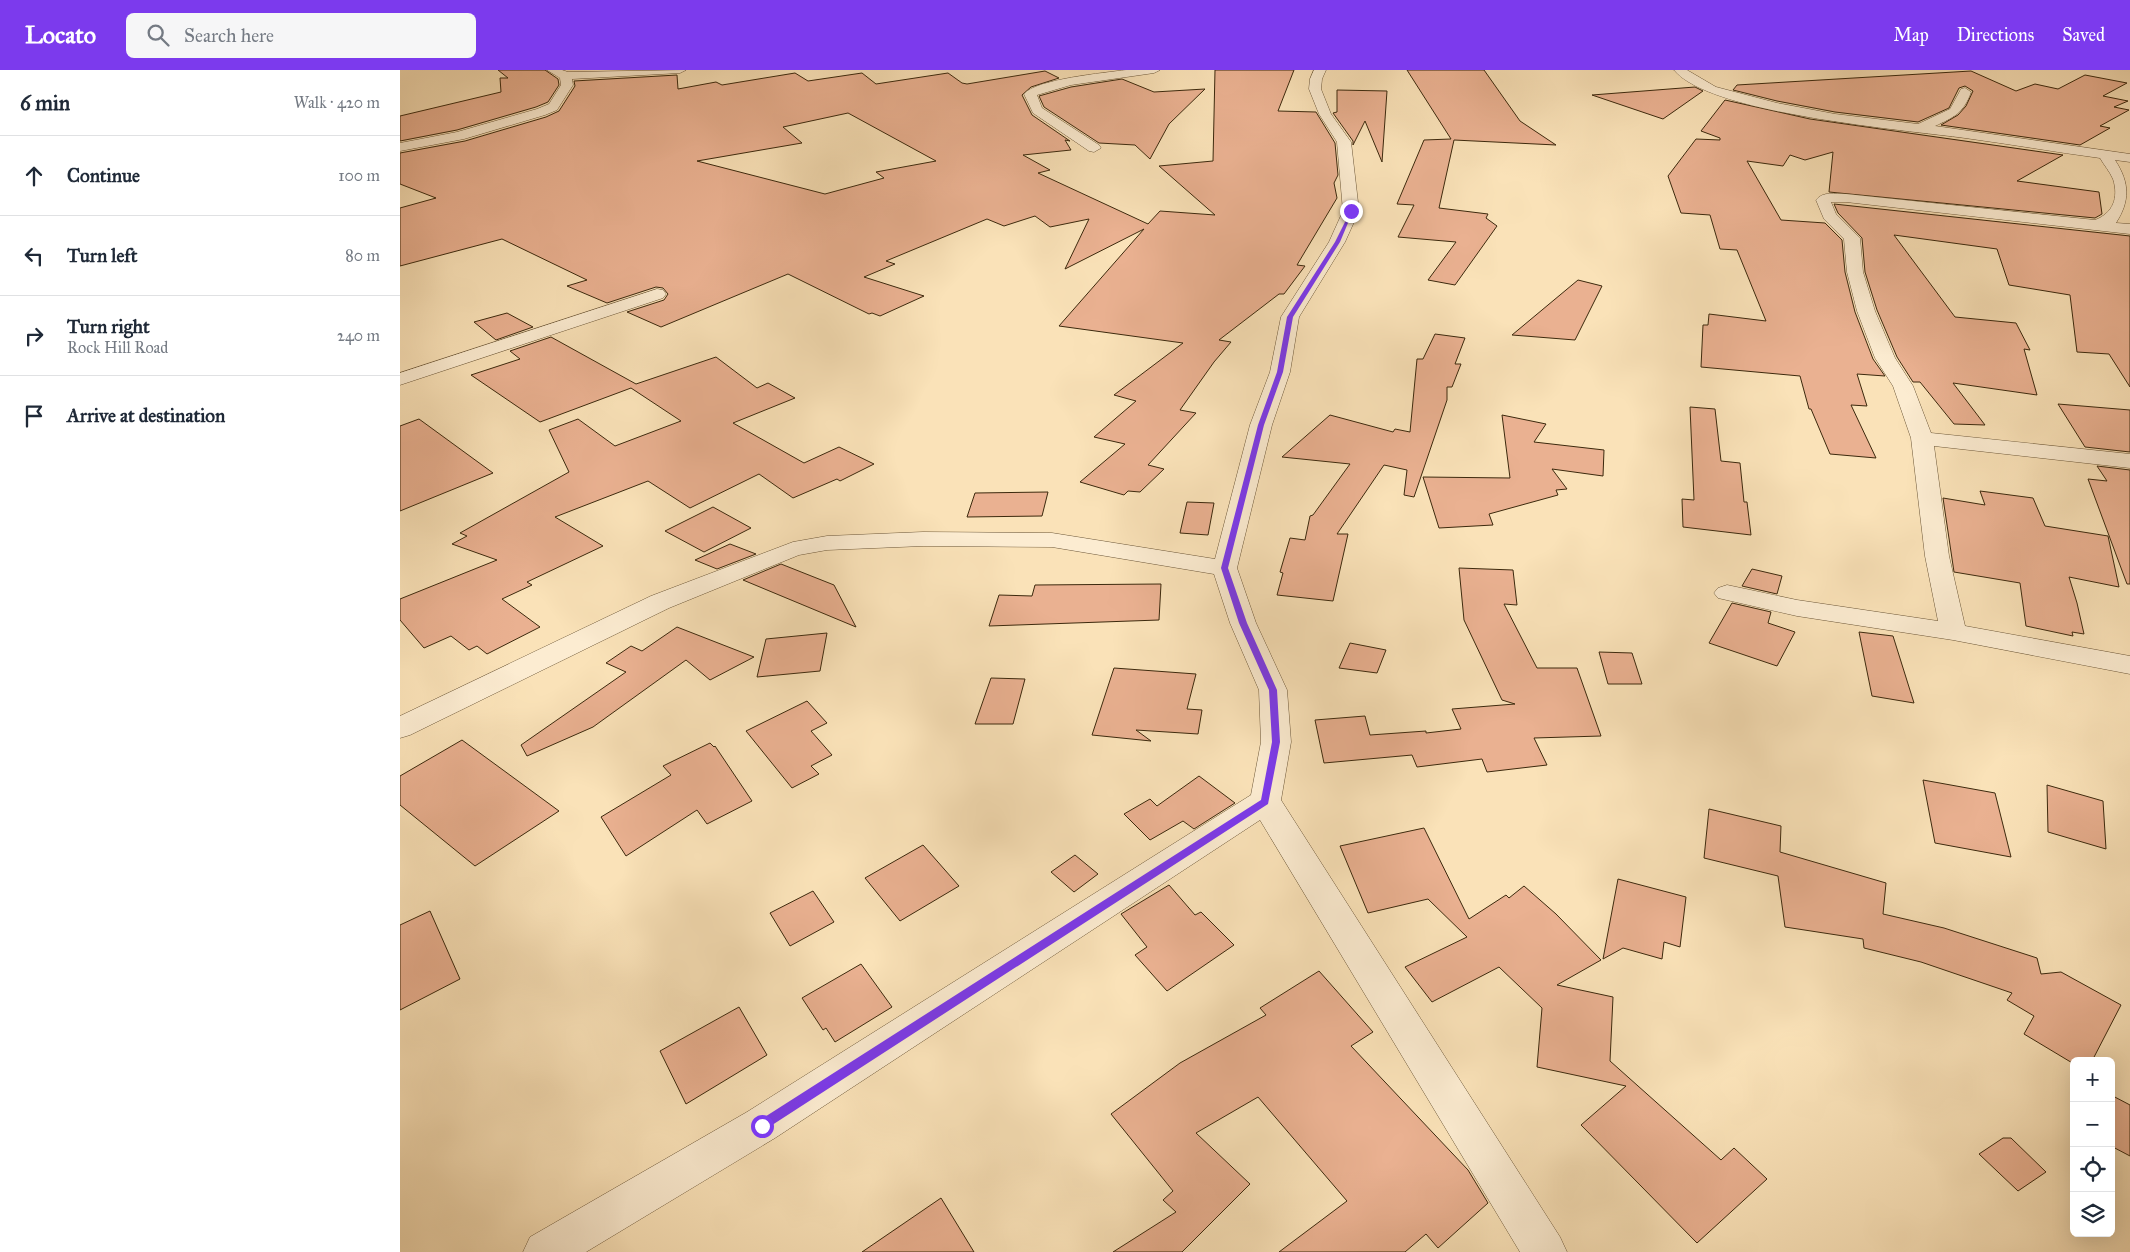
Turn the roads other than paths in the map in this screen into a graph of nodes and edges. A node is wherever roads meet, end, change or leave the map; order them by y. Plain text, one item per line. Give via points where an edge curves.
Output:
1 (553, 70) edge
2 (680, 70) edge
3 (1154, 70) edge
4 (1320, 70) edge
5 (1680, 70) edge
6 (566, 76) junction
7 (1965, 92) dead end
8 (1919, 129) junction
9 (400, 147) edge
10 (1094, 148) dead end
11 (2105, 155) junction
12 (2130, 158) edge
13 (2097, 225) junction
14 (2130, 229) edge
15 (657, 294) dead end
16 (400, 379) edge
17 (1922, 438) junction
18 (2130, 461) edge
19 (1224, 568) junction
20 (1727, 593) dead end
21 (1953, 632) junction
22 (2130, 665) edge
23 (400, 728) edge
24 (1265, 801) junction
25 (545, 1252) edge
26 (1545, 1252) edge

1 - 6 street
2 - 6 street
3 - 10 street via 1058,84 1030,94 1037,110
4 - 19 street via 1315,89 1325,114 1344,142 1351,211 1337,242 1290,317 1280,372 1261,425
5 - 8 street via 1707,87 1764,105 1827,118
6 - 9 street via 567,85 553,107 459,136
7 - 8 street via 1954,112
8 - 11 street
11 - 12 street
11 - 13 street via 2120,179 2122,200 2118,212 2110,220
13 - 14 street
13 - 17 street via 1846,198 1823,200 1829,216 1852,238 1855,272 1866,311 1885,358 1903,386
15 - 16 street
17 - 18 street
17 - 21 street via 1937,556
19 - 23 street via 1052,540 922,539 827,543 794,549 660,602
19 - 24 street via 1243,623 1273,690 1276,742
20 - 21 street via 1797,608
21 - 22 street
24 - 25 street via 762,1126
24 - 26 street

